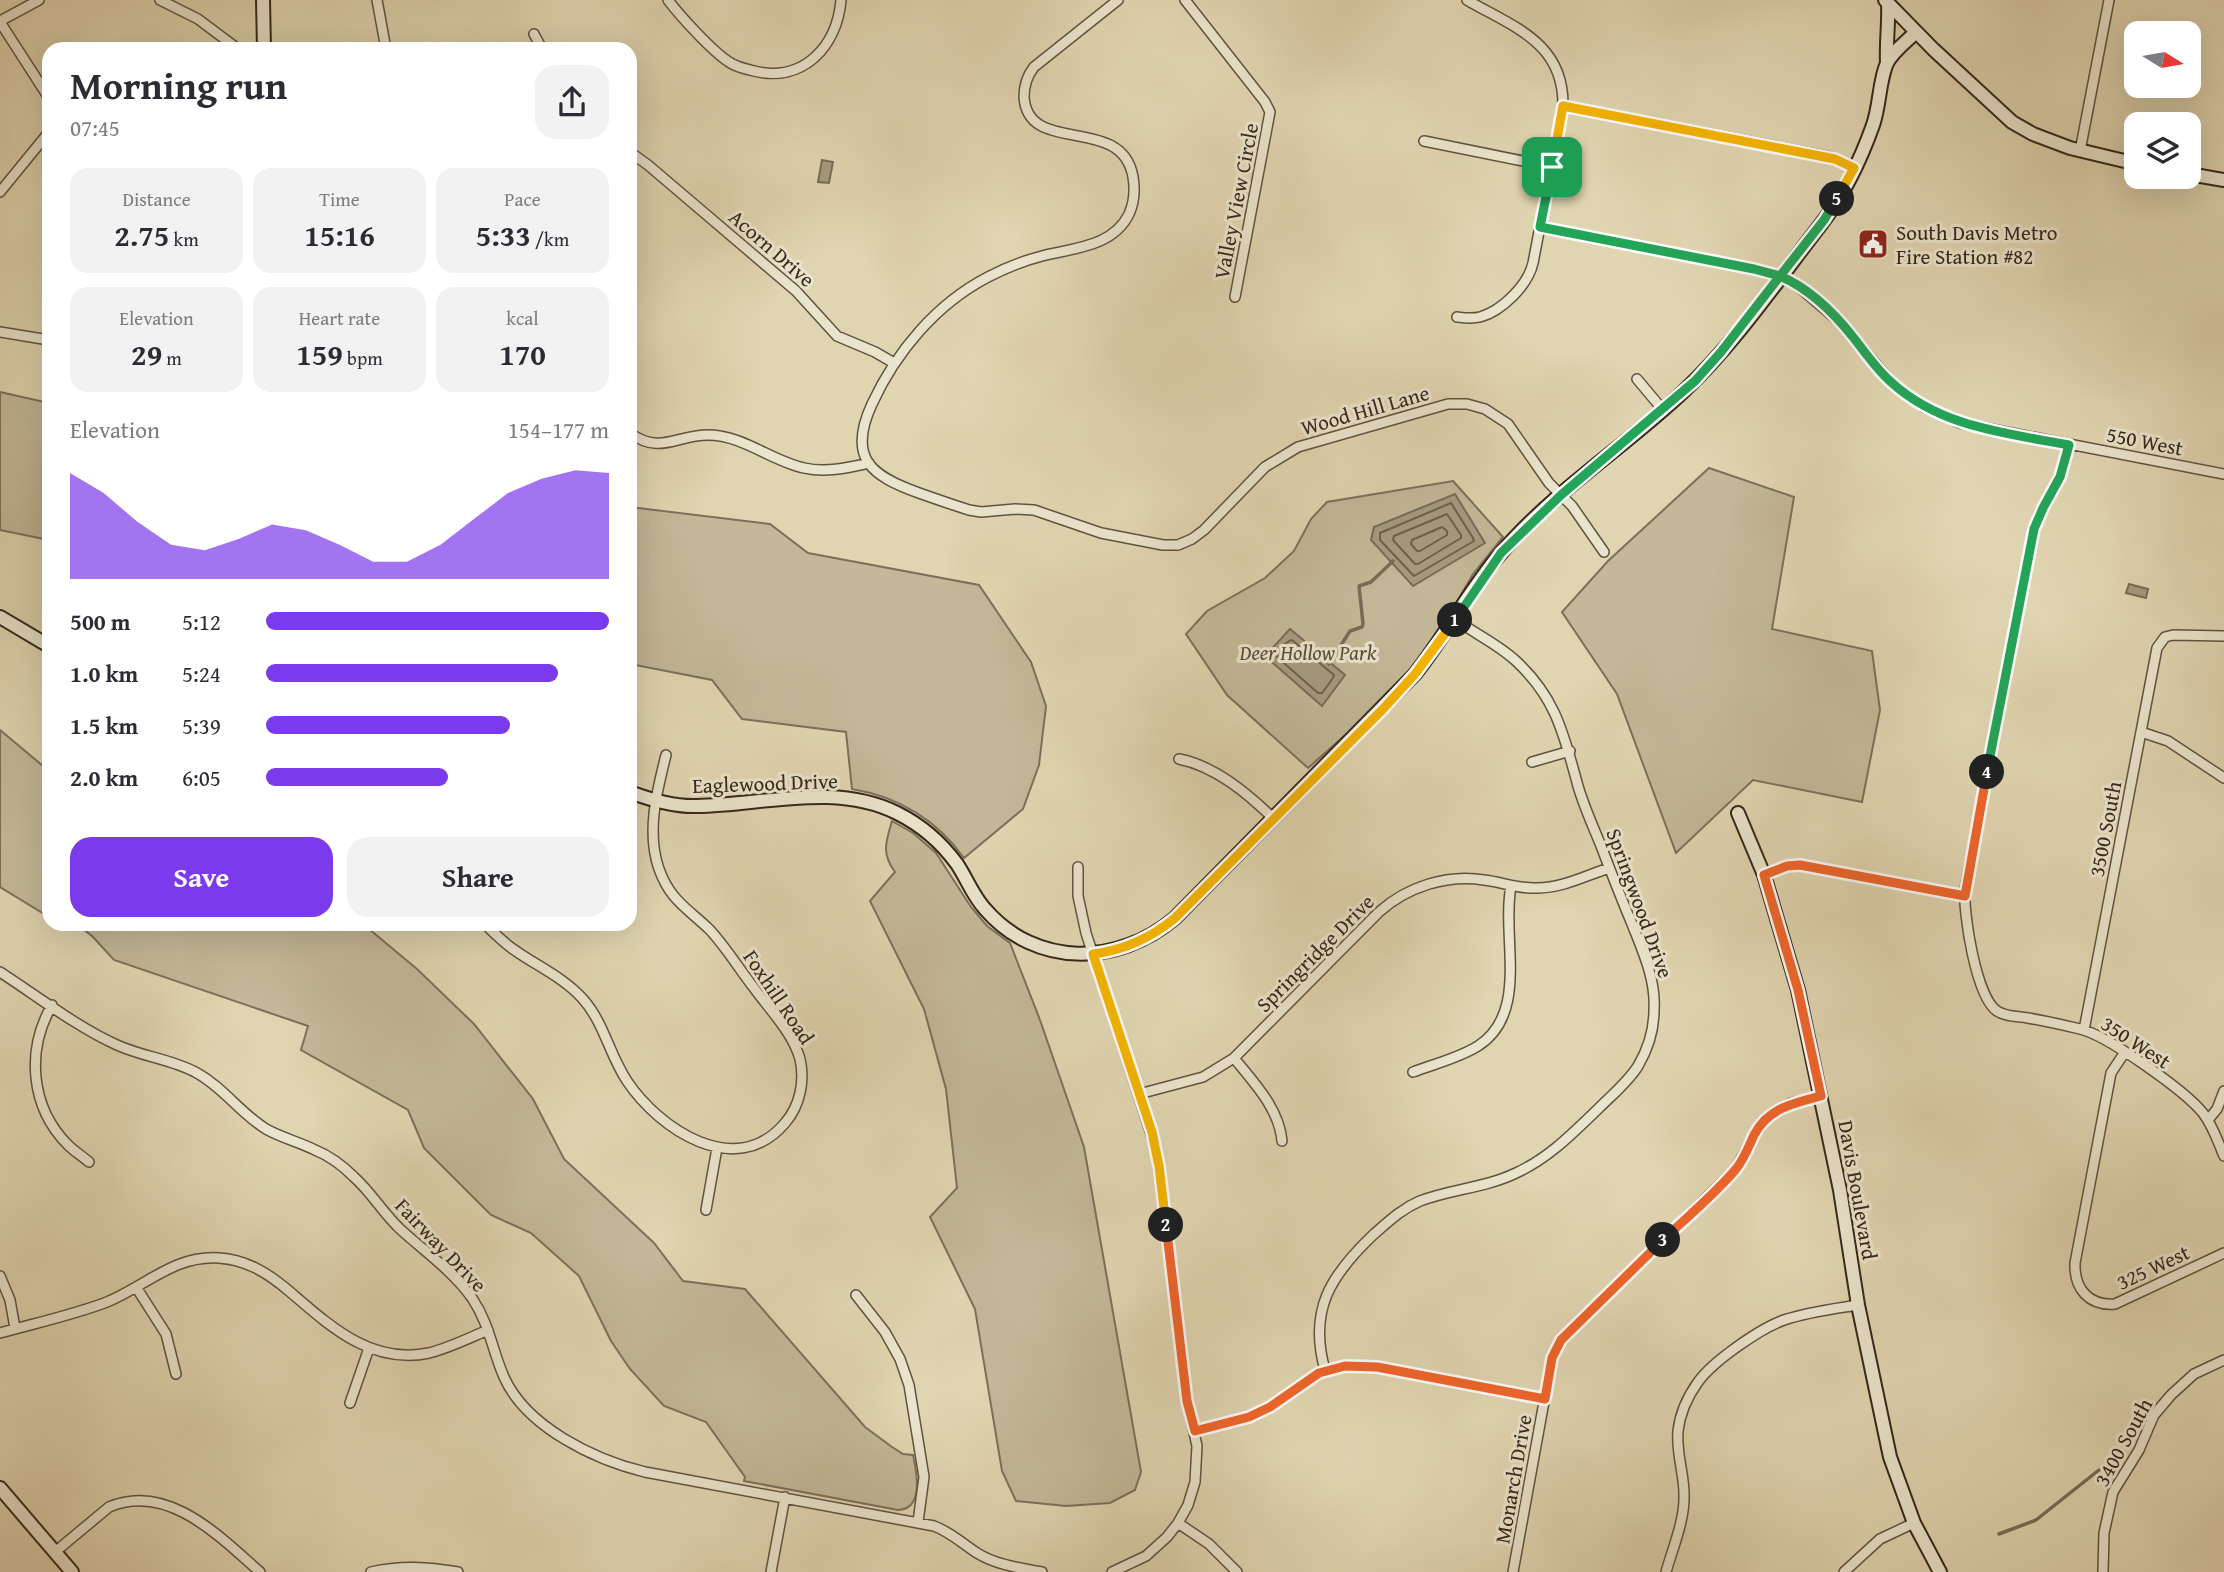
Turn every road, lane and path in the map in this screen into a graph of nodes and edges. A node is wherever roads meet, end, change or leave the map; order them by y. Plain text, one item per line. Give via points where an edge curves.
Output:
1 (39, 0) edge
2 (160, 0) edge
3 (263, 0) edge
4 (377, 0) edge
5 (668, 0) edge
6 (841, 0) edge
7 (1118, 0) edge
8 (1185, 0) edge
9 (1466, 0) edge
10 (2109, 0) edge
11 (1887, 1) edge
12 (1478, 3) edge
13 (0, 21) edge
14 (1916, 32) junction
15 (534, 34) dead end
16 (229, 42) edge
17 (264, 42) edge
18 (385, 42) edge
19 (538, 42) edge
20 (1887, 63) junction
21 (42, 87) edge
22 (1563, 106) junction
23 (42, 141) edge
24 (1424, 141) dead end
25 (2080, 151) junction
26 (637, 157) edge
27 (2124, 161) edge
28 (1552, 167) junction
29 (1854, 168) junction
30 (2201, 176) edge
31 (2224, 180) edge
32 (0, 192) edge
33 (1540, 227) junction
34 (1780, 276) junction
35 (1235, 297) dead end
36 (1457, 317) dead end
37 (0, 332) edge
38 (42, 339) edge
39 (894, 363) junction
40 (1637, 379) dead end
41 (1663, 410) junction
42 (637, 436) edge
43 (2069, 445) junction
44 (869, 463) junction
45 (2224, 474) edge
46 (1561, 495) junction
47 (1604, 552) dead end
48 (0, 617) edge
49 (1455, 619) junction
50 (2224, 636) edge
51 (42, 642) edge
52 (2141, 732) junction
53 (1570, 751) junction
54 (666, 755) dead end
55 (1179, 759) dead end
56 (1532, 761) dead end
57 (2224, 778) edge
58 (637, 794) edge
59 (656, 801) junction
60 (1738, 813) dead end
61 (1274, 818) junction
62 (1078, 867) dead end
63 (1609, 868) junction
64 (1764, 875) junction
65 (1511, 886) junction
66 (1965, 896) junction
67 (493, 931) edge
68 (1093, 954) junction
69 (0, 972) edge
70 (52, 1005) junction
71 (2084, 1030) junction
72 (2125, 1052) junction
73 (1234, 1058) junction
74 (1413, 1072) dead end
75 (2224, 1091) edge
76 (1139, 1094) junction
77 (1821, 1096) junction
78 (2207, 1120) junction
79 (1282, 1141) dead end
80 (718, 1148) junction
81 (2224, 1156) edge
82 (89, 1161) dead end
83 (706, 1210) dead end
84 (2224, 1253) edge
85 (0, 1276) edge
86 (136, 1287) junction
87 (856, 1295) dead end
88 (1858, 1305) junction
89 (15, 1328) junction
90 (488, 1330) junction
91 (0, 1333) edge
92 (369, 1348) junction
93 (2224, 1360) edge
94 (1325, 1370) junction
95 (176, 1374) dead end
96 (1545, 1399) junction
97 (350, 1403) dead end
98 (1195, 1431) junction
99 (0, 1488) edge
100 (785, 1497) junction
101 (918, 1522) junction
102 (1178, 1523) junction
103 (1914, 1523) junction
104 (55, 1552) junction
105 (408, 1569) edge
106 (72, 1572) edge
107 (260, 1572) edge
108 (371, 1572) edge
109 (458, 1572) edge
110 (771, 1572) edge
111 (1042, 1572) edge
112 (1112, 1572) edge
113 (1237, 1572) edge
114 (1514, 1572) edge
115 (1665, 1572) edge
116 (1844, 1572) edge
117 (1940, 1572) edge
118 (2103, 1572) edge

1 - 13 street
2 - 16 street via 198,19
3 - 17 main road
4 - 18 street
5 - 6 street via 730,63 768,74 794,69 820,52 834,32
7 - 39 street via 1034,67 1024,95 1031,117 1040,126 1102,140 1124,157 1134,188 1124,222 1096,243 1020,262 974,285 936,314
8 - 35 street, Valley View Circle via 1270,112
9 - 12 street
10 - 25 street
11 - 14 main road
11 - 20 main road, Eaglewood Drive
12 - 22 street via 1540,44 1556,67
13 - 21 street
14 - 20 main road
14 - 25 main road via 2012,122
15 - 19 street
20 - 29 main road, Eaglewood Drive via 1874,122
22 - 28 street
22 - 29 street via 1830,157
23 - 32 street
24 - 28 street
25 - 27 main road
26 - 39 street, Acorn Drive via 796,290 837,336
28 - 33 street
29 - 34 main road, Eaglewood Drive via 1824,220
30 - 31 main road
33 - 34 street, 550 West
33 - 36 street via 1531,271 1519,290 1485,315
34 - 41 main road, Eaglewood Drive via 1715,360
34 - 43 street, 550 West via 1842,324 1882,373 1916,402 1976,427
37 - 38 street
39 - 44 street via 864,424 862,441
40 - 41 street
41 - 46 main road, Eaglewood Drive
42 - 44 street via 654,444 698,436 724,437 813,470
43 - 45 street, 550 West
43 - 66 street via 2060,477 2034,529
44 - 46 street, Wood Hill Lane via 888,481 970,510 1034,510 1091,530 1171,546 1199,535 1259,472 1288,452 1310,442 1458,403 1502,418
46 - 47 street, Wood Hill Lane
46 - 49 main road, Eaglewood Drive via 1501,553
48 - 51 main road
49 - 53 street, Springwood Drive via 1497,645 1527,672 1551,705
49 - 61 main road, Eaglewood Drive via 1415,674
50 - 52 street, 3500 South via 2165,637 2156,652
52 - 57 street via 2168,741
52 - 71 street, 3500 South
53 - 56 street
53 - 63 street, Springwood Drive
54 - 59 street, Foxhill Road
55 - 61 street via 1212,769
58 - 59 main road, Eaglewood Drive
59 - 68 main road, Eaglewood Drive via 698,806 827,797 877,804 931,835 957,864 984,907 1013,934 1052,951
59 - 80 street, Foxhill Road via 653,841 663,879 678,903 715,936 785,1031 796,1047 802,1070 797,1104 776,1132 745,1147
60 - 64 main road, Davis Boulevard
61 - 68 main road, Eaglewood Drive via 1164,927 1129,946
62 - 68 street via 1077,896
63 - 65 street, Springridge Drive via 1548,887
63 - 94 street, Springwood Drive via 1653,984 1654,1021 1638,1065 1572,1134 1540,1160 1497,1181 1412,1205 1350,1258 1323,1308 1320,1341
64 - 66 street via 1800,865
64 - 77 main road, Davis Boulevard via 1798,990
65 - 73 street, Springridge Drive via 1482,879 1451,879 1393,900
65 - 74 street via 1510,994 1501,1021 1476,1047
66 - 71 street, 350 West via 1968,936 1986,998 1994,1009
67 - 80 street, Foxhill Road via 583,998 622,1073 651,1110 679,1131
68 - 76 street
69 - 70 street, Fairway Drive
70 - 82 street via 37,1042 38,1091 54,1128
70 - 90 street, Fairway Drive via 120,1046 198,1073 256,1123 338,1163 399,1228 458,1281
71 - 72 street, 350 West
72 - 78 street, 350 West via 2192,1102
72 - 84 street, 325 West via 2111,1073 2075,1263 2079,1287 2095,1302 2110,1305
73 - 76 street, Springridge Drive via 1203,1077
73 - 79 street via 1274,1110
75 - 78 street
76 - 98 street via 1156,1149 1187,1401
77 - 88 main road, Davis Boulevard
77 - 96 street, Monarch Drive via 1791,1103 1766,1119 1735,1170 1561,1340 1552,1358
78 - 81 street, 350 West
80 - 83 street
85 - 89 street
86 - 89 street via 94,1306
86 - 92 street via 193,1259 243,1262 273,1278 341,1335
86 - 95 street via 166,1334
87 - 101 street via 892,1345 909,1385 924,1477
88 - 103 main road, Davis Boulevard via 1891,1457
88 - 115 street via 1774,1324 1749,1338 1699,1380 1679,1426 1684,1503
89 - 91 street
90 - 92 street via 427,1353 393,1354
90 - 100 street, Fairway Drive via 510,1389 533,1415 572,1443 632,1469
92 - 97 street
93 - 118 street, 3400 South via 2194,1374 2154,1415 2113,1492 2104,1533
94 - 96 street via 1377,1367
94 - 98 street via 1249,1417
96 - 114 street, Monarch Drive
98 - 102 street via 1195,1482
99 - 104 main road
100 - 101 street, Fairway Drive
100 - 110 street
101 - 111 street, Fairway Drive via 943,1530 994,1561
102 - 112 street via 1146,1556
102 - 113 street via 1209,1544
103 - 116 street via 1880,1539
103 - 117 main road, Davis Boulevard
104 - 106 main road
104 - 107 street via 109,1507 136,1501 170,1507 195,1518
105 - 108 street
105 - 109 street

